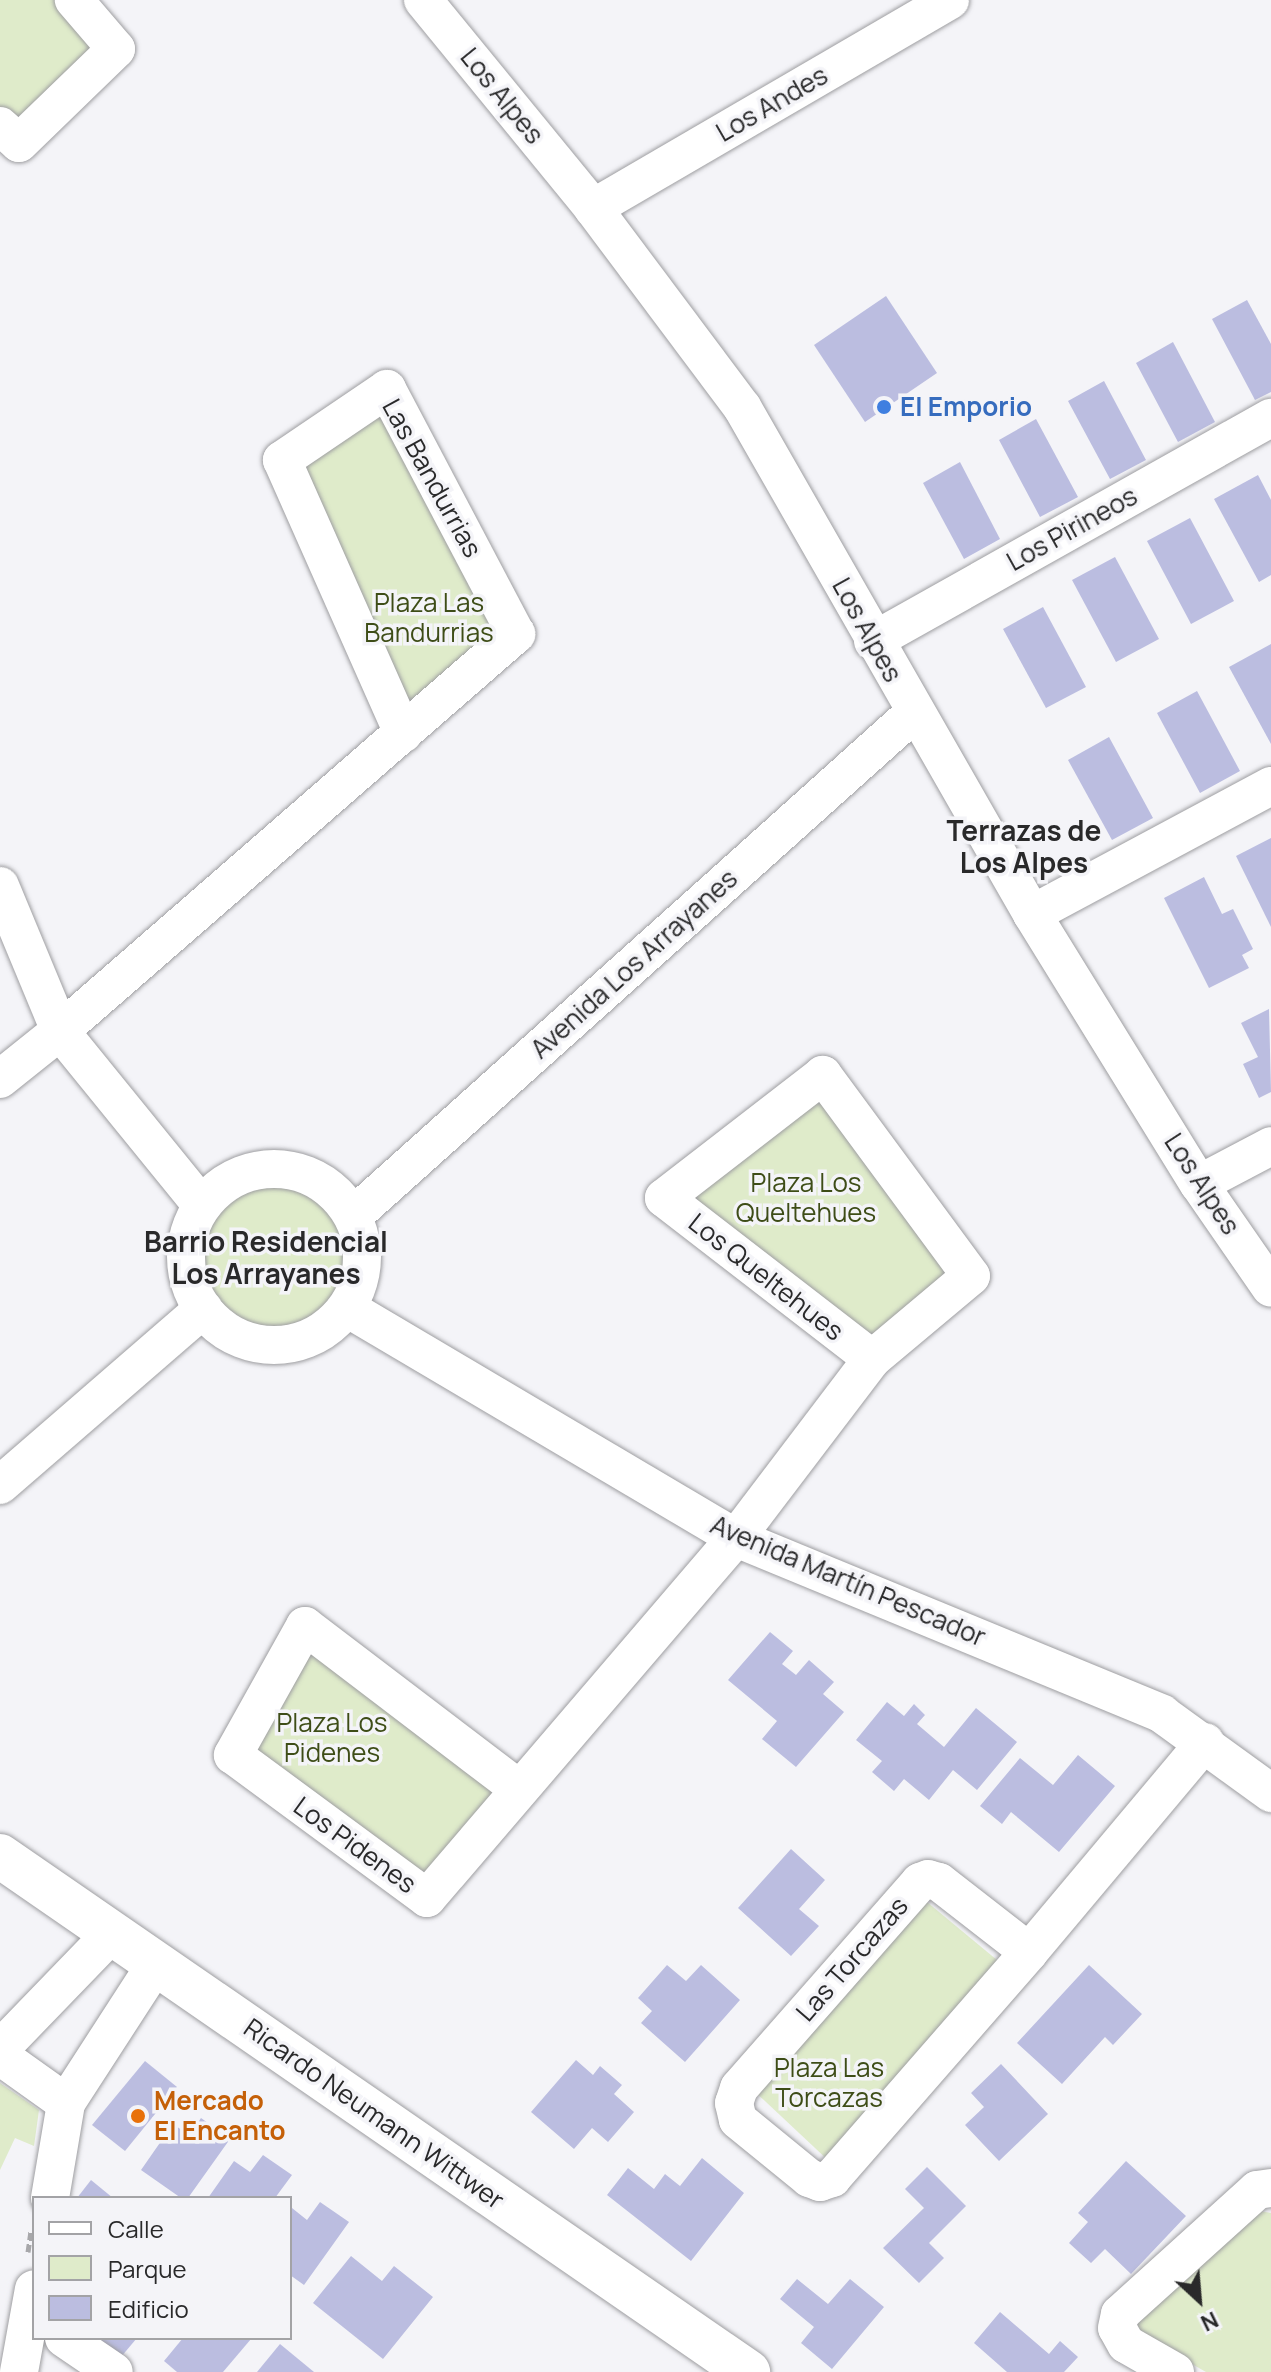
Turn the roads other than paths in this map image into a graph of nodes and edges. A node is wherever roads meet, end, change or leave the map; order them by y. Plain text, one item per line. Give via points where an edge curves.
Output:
1 (74, 0) edge
2 (423, 0) edge
3 (950, 0) edge
4 (0, 126) edge
5 (593, 208) junction
6 (1271, 418) edge
7 (873, 641) junction
8 (914, 713) junction
9 (403, 733) junction
10 (1271, 786) edge
11 (0, 886) edge
12 (1032, 914) junction
13 (60, 1031) junction
14 (0, 1079) edge
15 (1271, 1146) edge
16 (1199, 1184) junction
17 (202, 1206) junction
18 (353, 1216) junction
19 (1271, 1288) edge
20 (347, 1308) junction
21 (203, 1309) junction
22 (872, 1359) junction
23 (0, 1485) edge
24 (736, 1538) junction
25 (1205, 1742) junction
26 (519, 1789) junction
27 (1271, 1793) edge
28 (0, 1856) edge
29 (112, 1933) junction
30 (1029, 1952) junction
31 (156, 1964) junction
32 (0, 2049) edge
33 (0, 2056) edge
34 (66, 2103) junction
35 (1271, 2188) edge
36 (50, 2196) edge
37 (32, 2308) edge
38 (67, 2340) edge
39 (19, 2372) edge
40 (114, 2372) edge
41 (748, 2372) edge
42 (1175, 2372) edge

1 - 4 street via 116,49 19,143
2 - 5 street, Los Alpes
3 - 5 street, Los Andes
5 - 7 street, Los Alpes via 742,407
6 - 7 street, Los Pirineos
7 - 8 street, Los Alpes
8 - 12 street, Los Alpes
8 - 18 street, Avenida Los Arrayanes
9 - 9 street, Las Bandurrias via 282,460 387,389 516,634
9 - 13 street, Las Bandurrias
10 - 12 street
11 - 13 street
12 - 16 street, Los Alpes
13 - 14 street, Las Bandurrias
13 - 17 street
15 - 16 street
16 - 19 street, Los Alpes
17 - 18 street via 222,1186 269,1168 300,1172 328,1186
17 - 21 street via 189,1234 186,1264
18 - 20 street via 363,1245 360,1280
20 - 21 street via 321,1332 293,1343 262,1345 233,1335
20 - 24 street, Avenida Martín Pescador
21 - 23 street
22 - 22 street, Los Queltehues via 664,1198 823,1075 971,1276
22 - 24 street, Los Queltehues
24 - 25 street, Avenida Martín Pescador via 1162,1714
24 - 26 street, Los Pidenes
25 - 27 street, Avenida Martín Pescador
25 - 30 street, Las Torcazas
26 - 26 street, Los Pidenes via 427,1898 233,1755 305,1626
28 - 29 street, Ricardo Neumann Wittwer
29 - 31 street, Ricardo Neumann Wittwer
29 - 32 street
30 - 30 street, Las Torcazas via 832,2178 809,2178 738,2120 734,2103 739,2088 920,1882 939,1882
31 - 34 street
31 - 41 street, Ricardo Neumann Wittwer
33 - 34 street
34 - 36 street
35 - 42 street via 1257,2190 1120,2314 1117,2328 1126,2344
37 - 39 street
38 - 40 street

